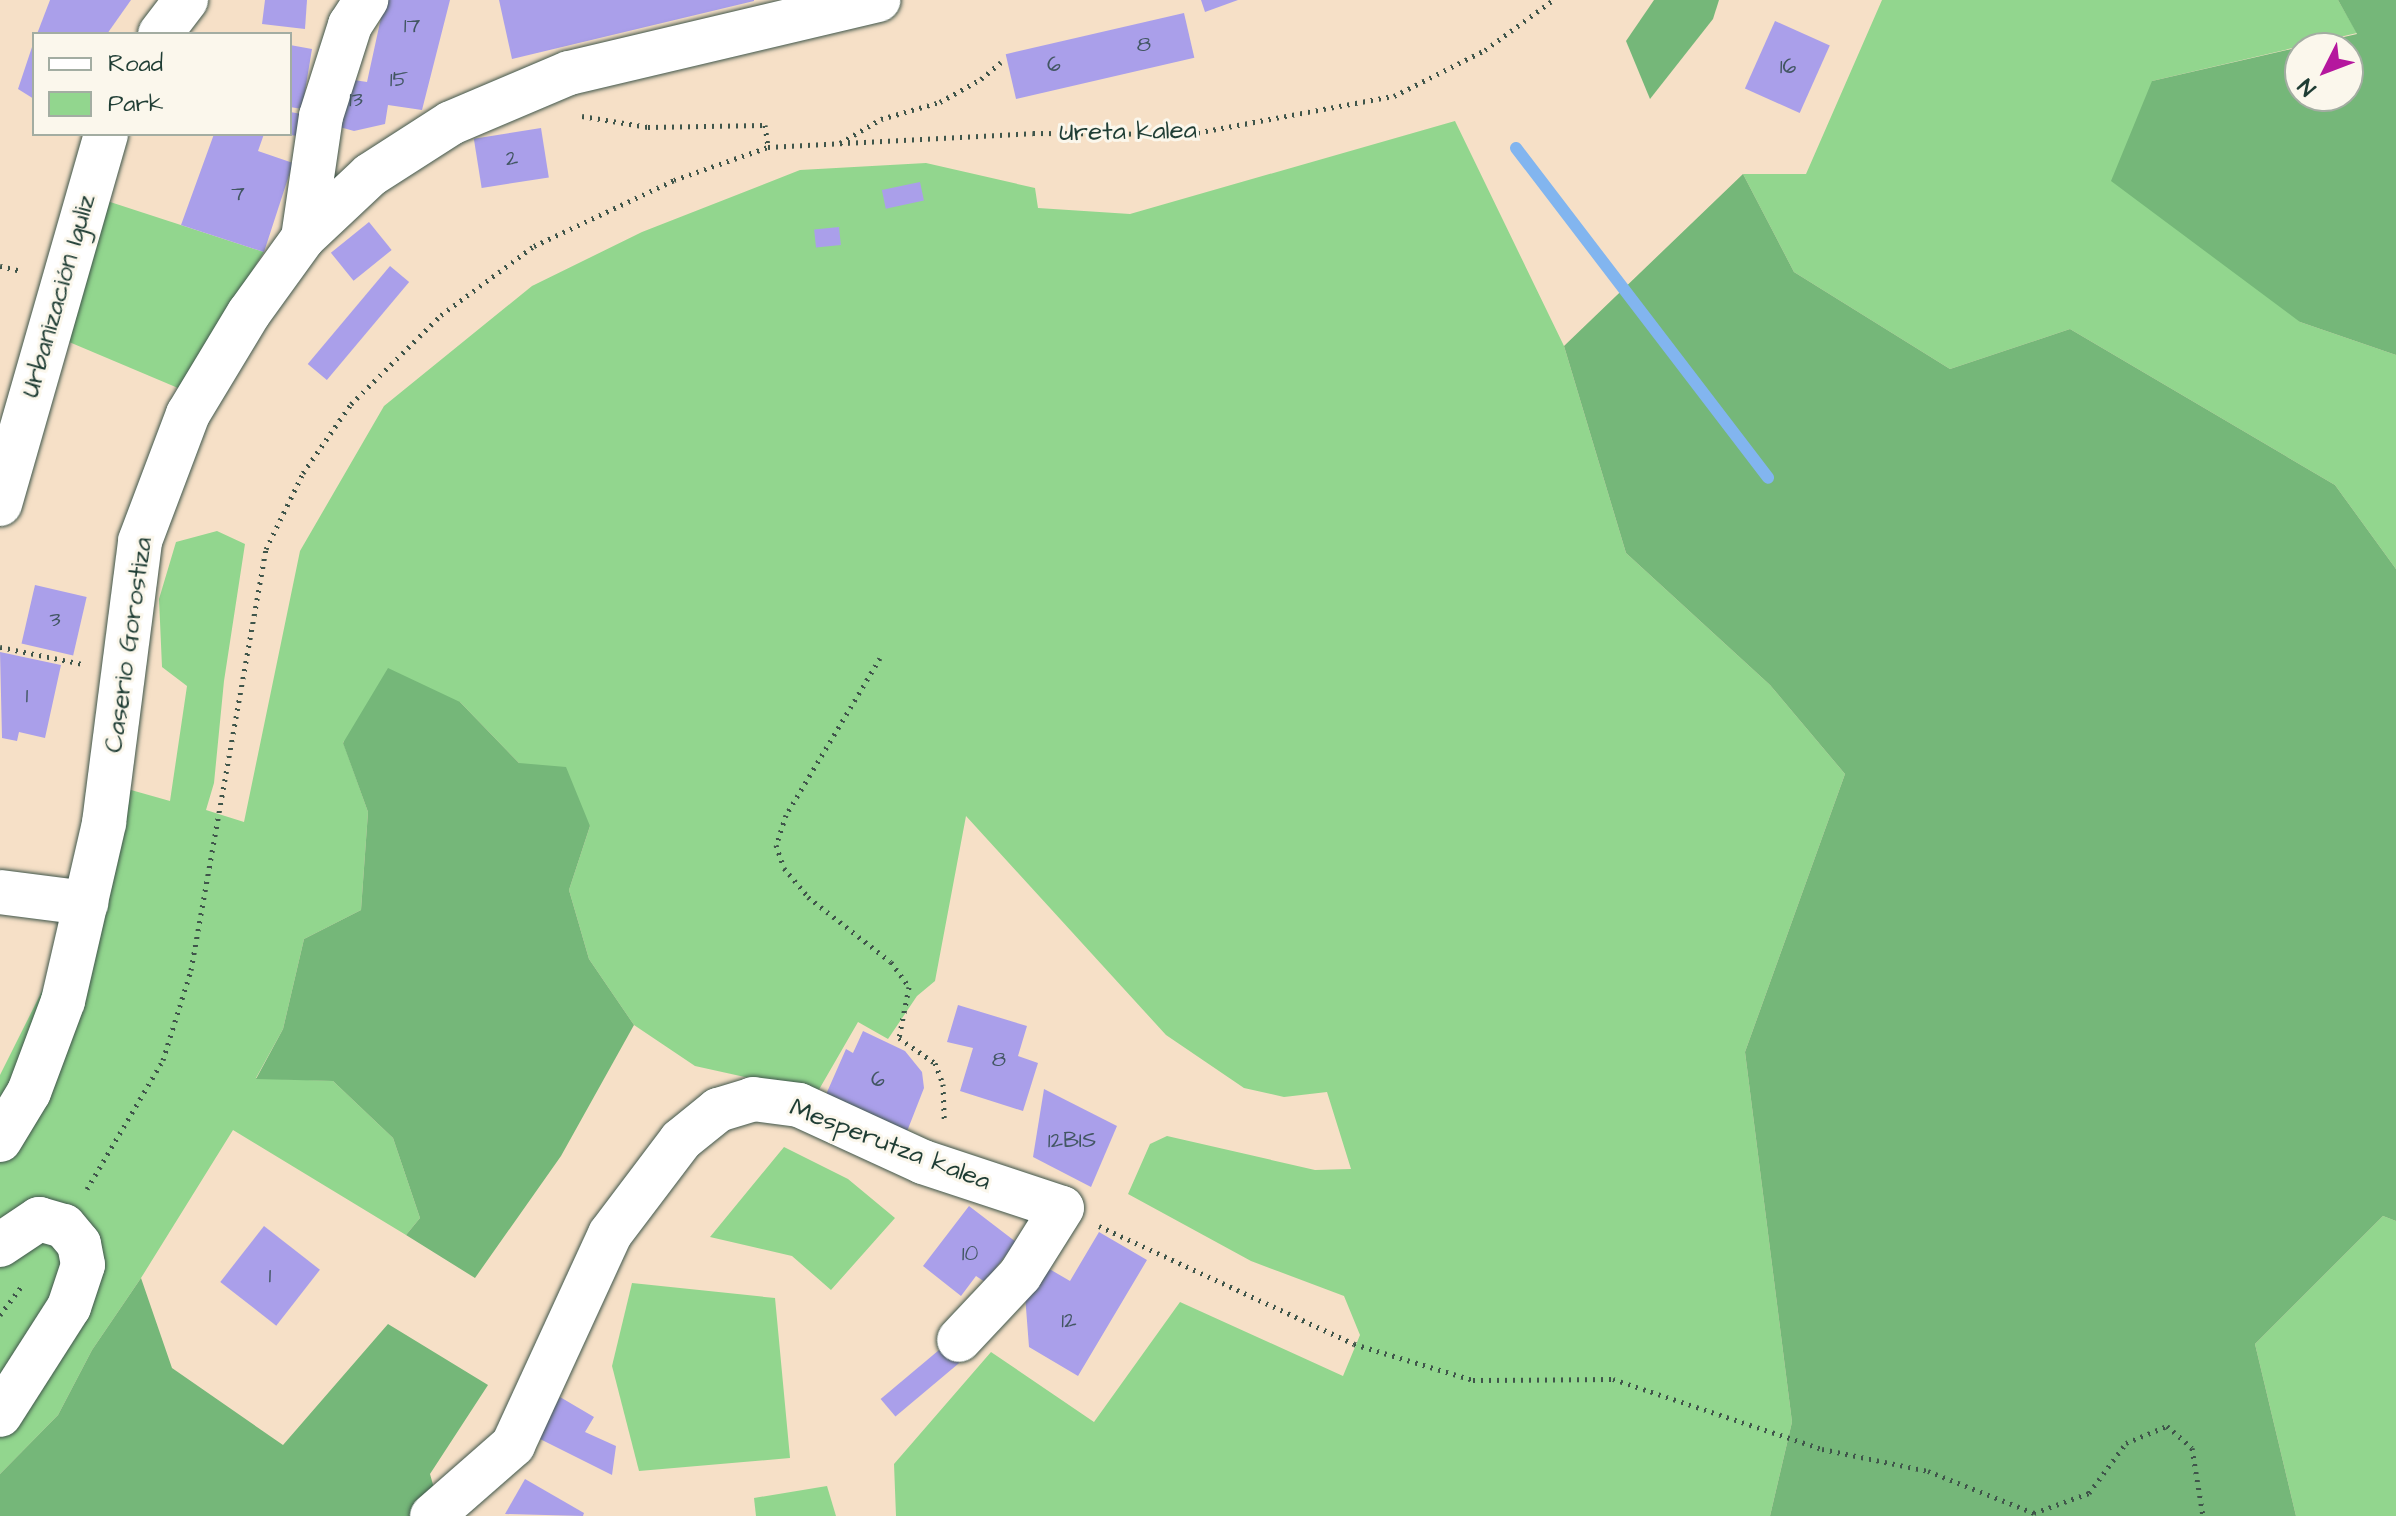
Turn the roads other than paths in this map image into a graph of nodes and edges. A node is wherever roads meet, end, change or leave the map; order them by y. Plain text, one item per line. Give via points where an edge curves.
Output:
1 (186, 0) edge
2 (366, 0) edge
3 (878, 0) edge
4 (162, 32) edge
5 (105, 136) edge
6 (303, 238) junction
7 (0, 504) edge
8 (0, 892) edge
9 (86, 903) junction
10 (0, 1140) edge
11 (0, 1245) edge
12 (959, 1340) dead end
13 (0, 1415) edge
14 (432, 1516) edge

1 - 4 street
2 - 6 street via 350,25 321,116
3 - 6 street, Caserio Gorostiza via 569,73 451,123 370,175
5 - 7 street, Urbanización Iguliz
6 - 9 street, Caserio Gorostiza via 249,313 188,414 140,541 104,823
8 - 9 street
9 - 10 street, Caserio Gorostiza via 63,1001 29,1092
11 - 13 street via 39,1219 64,1226 79,1244 83,1265 69,1307
12 - 14 street, Mesperutza kalea via 1020,1275 1062,1208 923,1162 799,1105 753,1099 718,1110 681,1140 610,1234 513,1445

